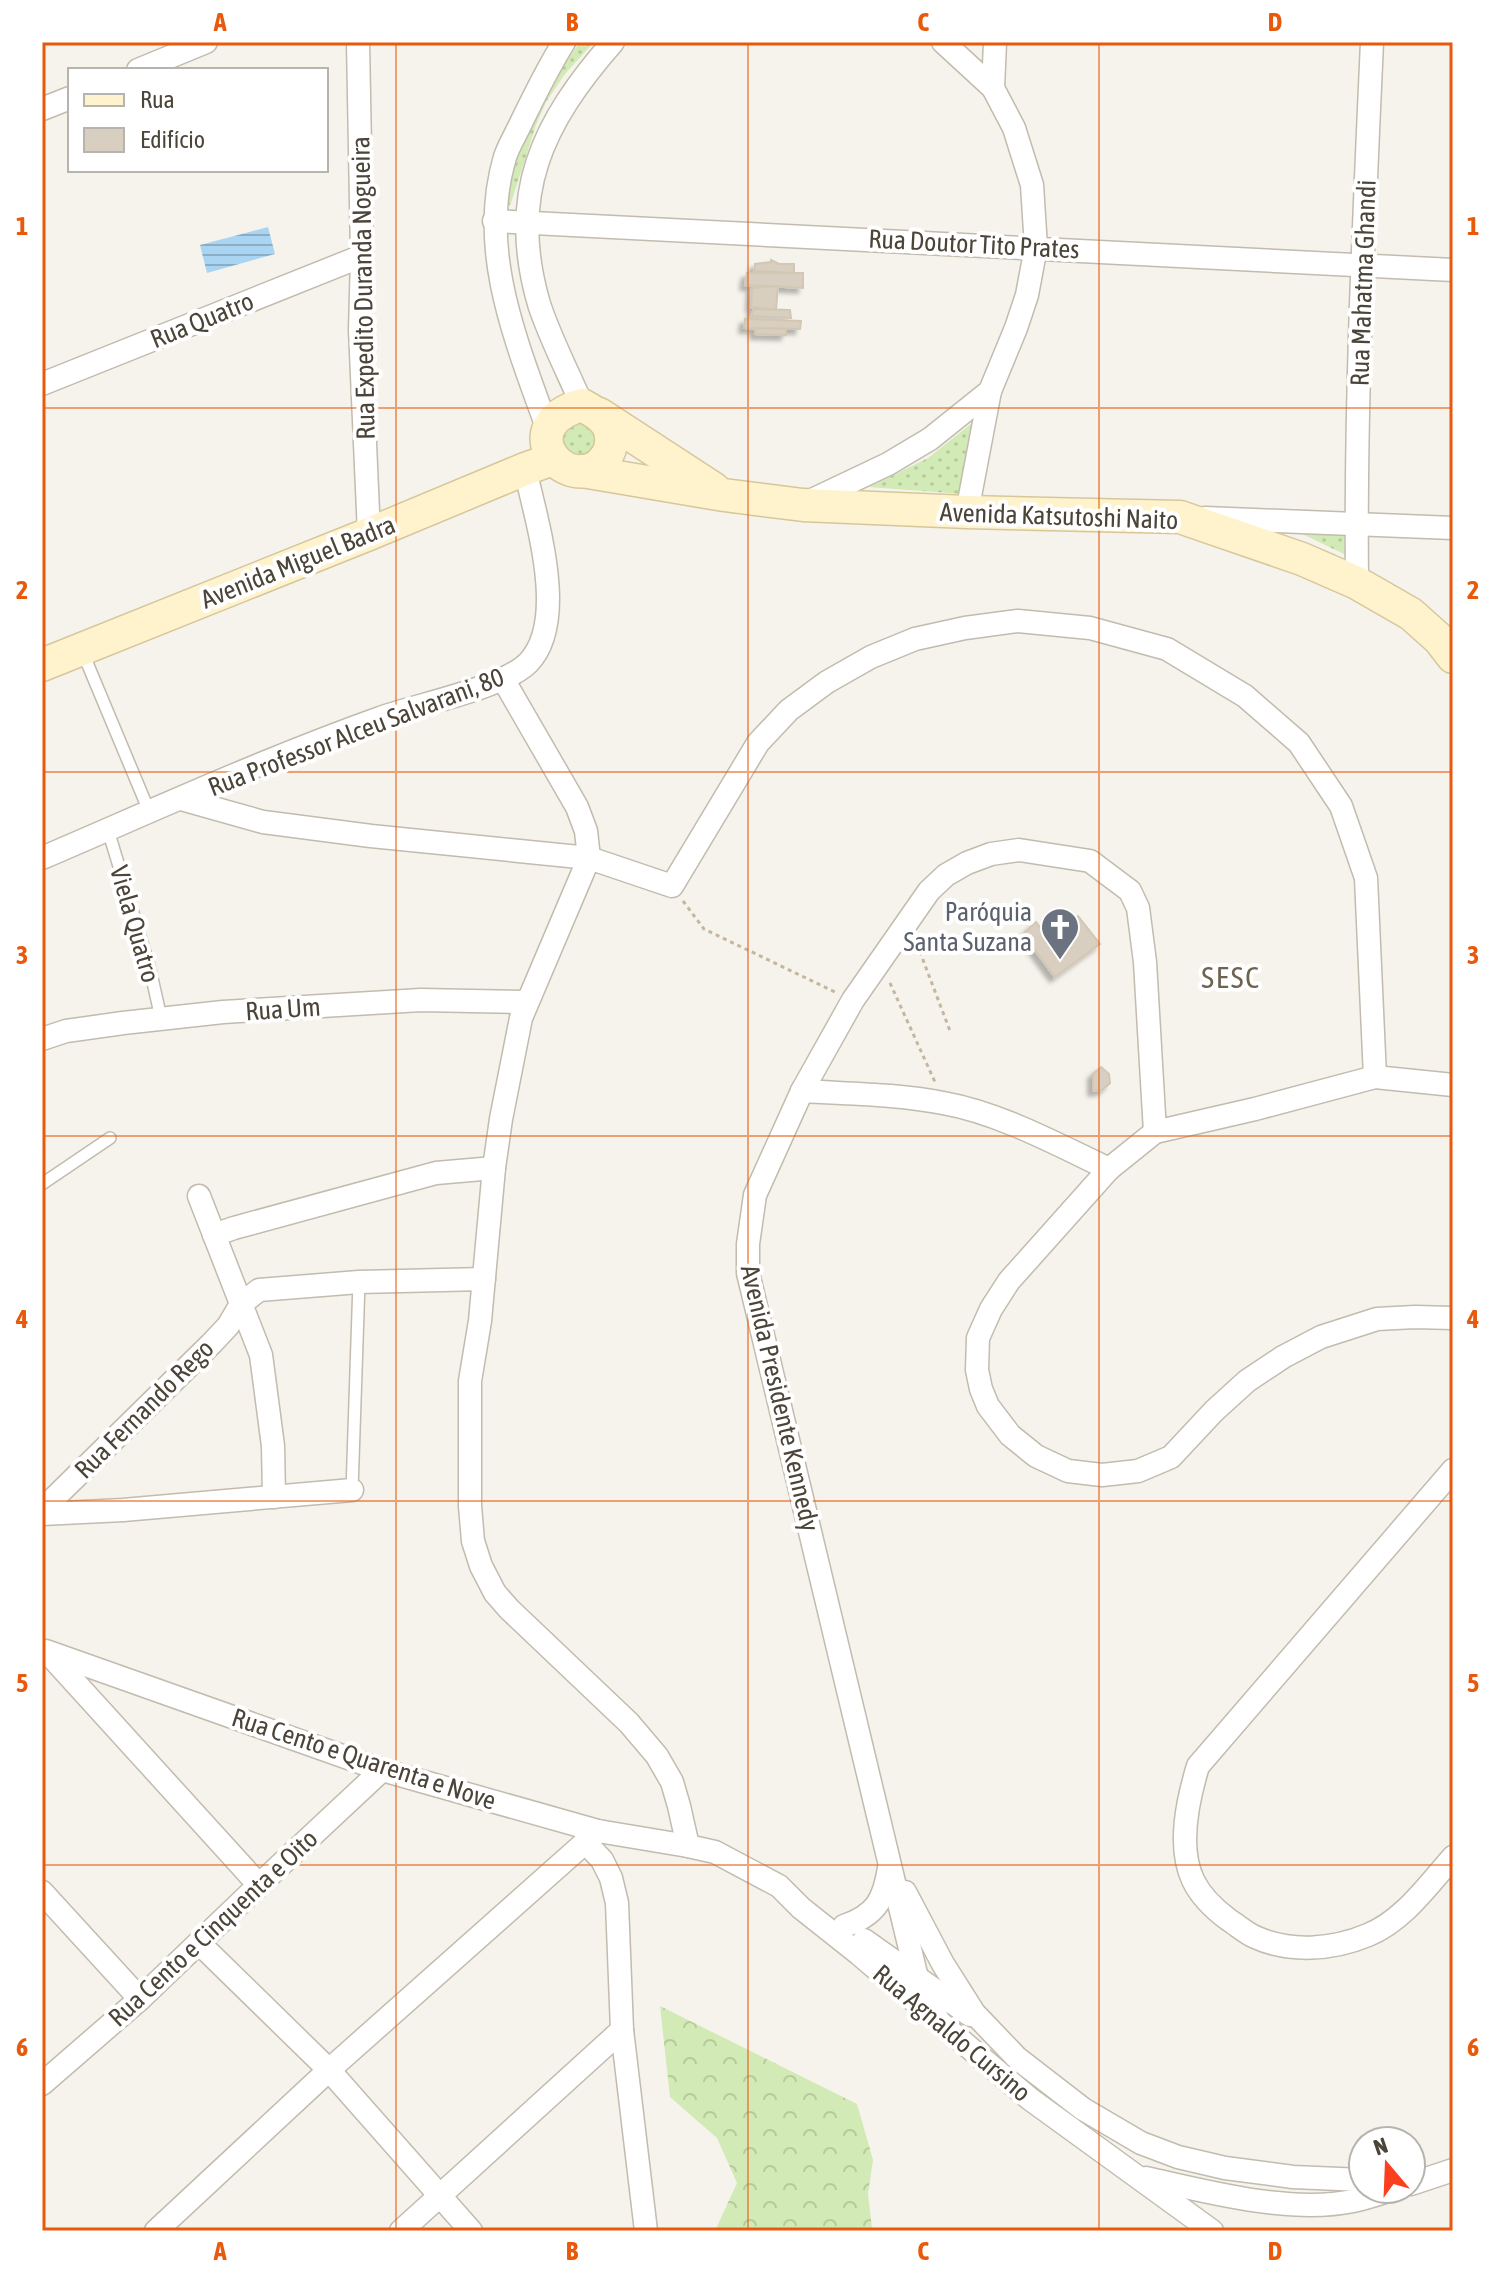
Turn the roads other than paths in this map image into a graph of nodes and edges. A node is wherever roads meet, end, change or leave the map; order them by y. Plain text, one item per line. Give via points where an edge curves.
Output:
1 (206, 42) edge
2 (358, 42) edge
3 (564, 42) edge
4 (613, 42) edge
5 (943, 42) edge
6 (995, 42) edge
7 (1372, 42) edge
8 (143, 68) edge
9 (993, 88) junction
10 (68, 99) edge
11 (42, 109) edge
12 (494, 221) junction
13 (526, 221) junction
14 (1036, 247) junction
15 (362, 256) junction
16 (1362, 266) junction
17 (1453, 270) edge
18 (42, 384) edge
19 (990, 391) junction
20 (590, 409) junction
21 (552, 457) junction
22 (724, 495) junction
23 (803, 505) junction
24 (967, 512) junction
25 (1180, 517) junction
26 (1357, 524) junction
27 (1453, 528) edge
28 (369, 534) junction
29 (1357, 583) junction
30 (81, 649) junction
31 (1453, 657) edge
32 (42, 665) edge
33 (503, 679) junction
34 (181, 799) junction
35 (149, 811) junction
36 (108, 830) junction
37 (42, 858) edge
38 (589, 858) junction
39 (527, 1002) junction
40 (161, 1018) junction
41 (42, 1039) edge
42 (1375, 1077) junction
43 (1453, 1085) edge
44 (802, 1091) junction
45 (1155, 1132) junction
46 (110, 1138) dead end
47 (494, 1168) junction
48 (1109, 1169) junction
49 (42, 1184) edge
50 (199, 1196) dead end
51 (214, 1235) junction
52 (484, 1279) junction
53 (359, 1282) junction
54 (241, 1304) junction
55 (1453, 1318) edge
56 (1453, 1470) edge
57 (352, 1490) joint
58 (274, 1497) junction
59 (42, 1512) edge
60 (44, 1649) edge
61 (382, 1770) junction
62 (591, 1836) junction
63 (688, 1846) junction
64 (1453, 1857) edge
65 (890, 1863) junction
66 (259, 1885) junction
67 (779, 1886) junction
68 (42, 1892) edge
69 (844, 1926) junction
70 (199, 1943) junction
71 (859, 1954) junction
72 (943, 1964) junction
73 (917, 1978) junction
74 (140, 1999) junction
75 (938, 2020) junction
76 (988, 2027) junction
77 (622, 2030) junction
78 (329, 2070) junction
79 (42, 2084) edge
80 (1127, 2135) junction
81 (1124, 2168) junction
82 (1453, 2170) edge
83 (1347, 2179) edge
84 (1427, 2179) edge
85 (439, 2195) junction
86 (1347, 2203) edge
87 (156, 2231) edge
88 (401, 2231) edge
89 (471, 2231) edge
90 (646, 2231) edge
91 (1212, 2231) edge

1 - 8 street
2 - 15 street, Rua Expedito Duranda Nogueira
3 - 12 street via 506,155
4 - 13 street via 556,118 536,162
5 - 9 street
6 - 9 street
7 - 16 street, Rua Mahatma Ghandi
9 - 14 street via 1014,128 1032,185
10 - 11 street
12 - 13 street, Rua Doutor Tito Prates
12 - 21 street via 499,280
13 - 14 street, Rua Doutor Tito Prates
13 - 20 street via 527,251 540,304
14 - 16 street, Rua Doutor Tito Prates
14 - 19 street via 1027,295
15 - 18 street, Rua Quatro
15 - 28 street, Rua Expedito Duranda Nogueira
16 - 17 street, Rua Doutor Tito Prates
16 - 26 street, Rua Mahatma Ghandi
19 - 23 street via 930,439
19 - 24 street
20 - 21 main road via 559,414 552,421
20 - 21 main road via 610,431 602,462 593,468
20 - 22 main road
21 - 22 main road
21 - 28 main road, Avenida Miguel Badra
21 - 33 street, Rua Professor Alceu Salvarani, 80 via 545,633 528,662
22 - 23 main road, Avenida Katsutoshi Naito
23 - 24 main road, Avenida Katsutoshi Naito
24 - 25 main road, Avenida Katsutoshi Naito
25 - 26 street
25 - 29 main road, Avenida Katsutoshi Naito
26 - 27 street
26 - 29 street, Rua Mahatma Ghandi
28 - 30 main road, Avenida Miguel Badra
29 - 31 main road, Avenida Katsutoshi Naito via 1411,614
30 - 32 main road, Avenida Miguel Badra
30 - 35 lane
33 - 34 street, Rua Professor Alceu Salvarani, 80 via 381,717
33 - 38 street via 577,807
34 - 35 street, Rua Professor Alceu Salvarani, 80
34 - 38 street via 263,822
35 - 36 street, Rua Professor Alceu Salvarani, 80
36 - 37 street, Rua Professor Alceu Salvarani, 80
36 - 40 lane, Viela Quatro
38 - 39 street
38 - 42 street via 672,886 758,743 789,710 871,657 915,639 1018,621 1090,628 1167,649 1245,696 1299,743 1341,806 1366,878
39 - 40 street, Rua Um via 421,1000
39 - 47 street
40 - 41 street, Rua Um
42 - 43 street
42 - 45 street
44 - 45 street, Avenida Presidente Kennedy via 853,1000 929,891 967,863 1019,850 1090,861 1130,891 1138,908 1145,962
44 - 48 street via 945,1103 992,1117
44 - 65 street, Avenida Presidente Kennedy via 755,1195 748,1273
45 - 48 street
46 - 49 lane
47 - 51 street via 436,1173
47 - 52 street
48 - 55 street via 1009,1281 978,1338 977,1370 988,1406 1010,1435 1036,1456 1068,1471 1138,1471 1171,1457 1247,1381 1321,1337 1377,1319
50 - 51 street
51 - 54 street
52 - 53 street
52 - 63 street via 470,1381 470,1506 481,1566 509,1609 657,1756 672,1782
53 - 54 street via 259,1290
53 - 57 lane
54 - 58 street via 261,1355
54 - 59 street, Rua Fernando Rego via 211,1344
56 - 64 street via 1198,1766 1186,1805 1185,1847 1192,1879 1212,1908 1254,1936 1289,1947 1320,1948 1369,1935 1402,1914
57 - 58 street
58 - 59 street
60 - 61 street, Rua Cento e Quarenta e Nove
60 - 66 street
61 - 62 street, Rua Cento e Quarenta e Nove
61 - 66 street, Rua Cento e Cinquenta e Oito
62 - 63 street, Rua Cento e Quarenta e Nove
62 - 77 street via 617,1903
62 - 78 street
63 - 67 street, Rua Agnaldo Cursino via 715,1852
65 - 69 street via 875,1909
65 - 72 street, Avenida Presidente Kennedy
65 - 73 street, Avenida Presidente Kennedy
66 - 70 street, Rua Cento e Cinquenta e Oito
67 - 69 street
67 - 71 street, Rua Agnaldo Cursino
68 - 74 street
69 - 73 street
70 - 74 street, Rua Cento e Cinquenta e Oito
70 - 78 street
71 - 73 street
71 - 75 street, Rua Agnaldo Cursino
72 - 73 street
72 - 76 street, Avenida Presidente Kennedy
73 - 75 street, Avenida Presidente Kennedy
73 - 76 street
74 - 79 street, Rua Cento e Cinquenta e Oito
75 - 81 street, Rua Agnaldo Cursino via 1030,2099
76 - 80 street via 1028,2067
77 - 85 street
77 - 90 street
78 - 85 street
78 - 87 street
80 - 81 street
80 - 83 street via 1178,2157 1225,2168
81 - 86 street via 1245,2199
81 - 91 street, Rua Agnaldo Cursino
82 - 84 street
85 - 88 street
85 - 89 street

